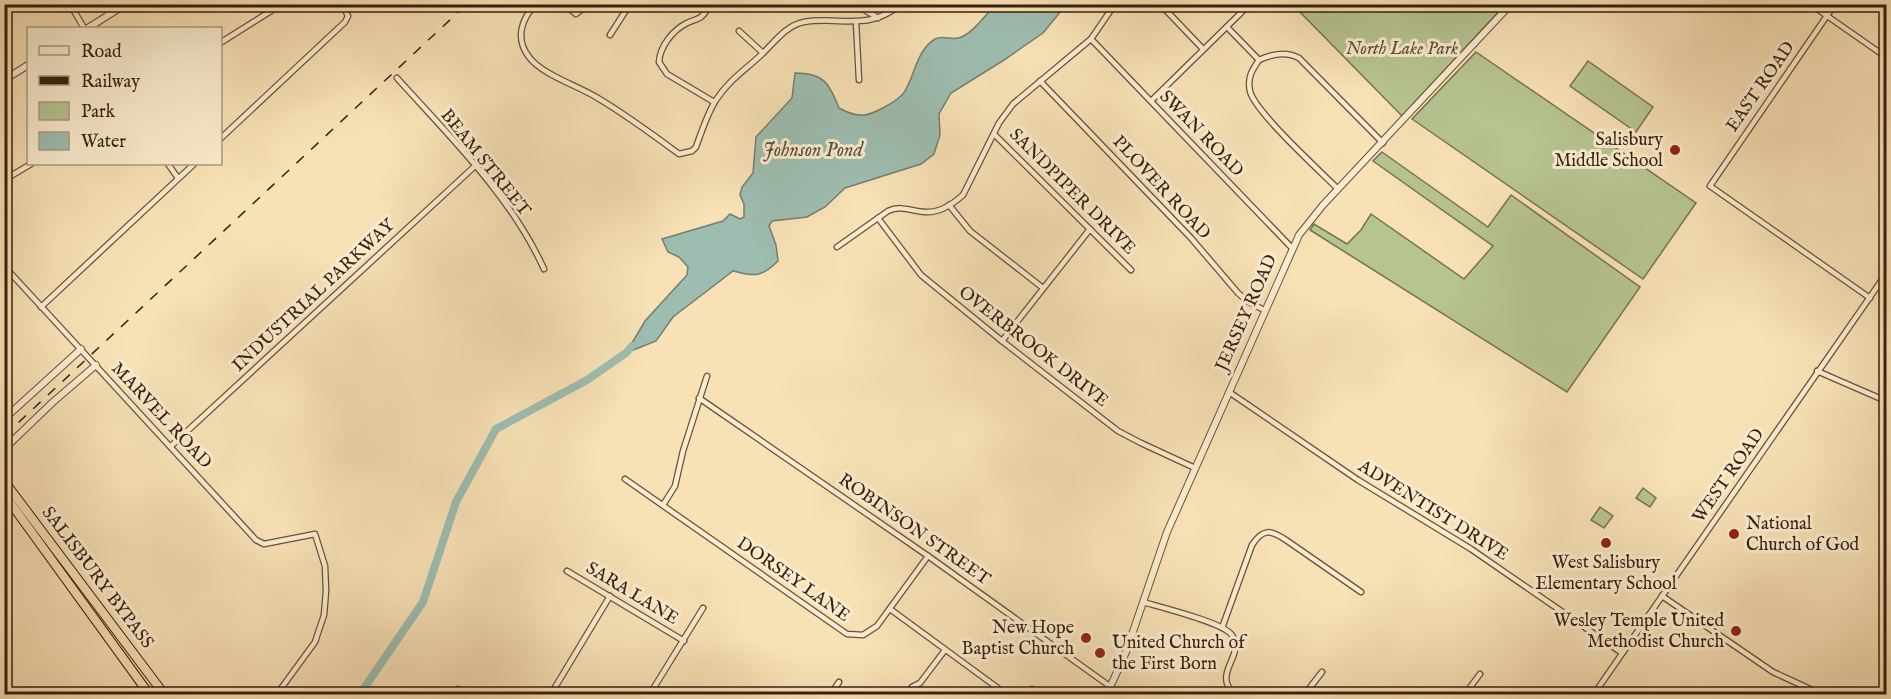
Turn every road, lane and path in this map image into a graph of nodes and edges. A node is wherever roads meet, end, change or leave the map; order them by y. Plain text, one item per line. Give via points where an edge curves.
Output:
1 (70, 4) edge
2 (126, 4) edge
3 (282, 4) edge
4 (342, 4) edge
5 (536, 4) edge
6 (630, 4) edge
7 (855, 4) edge
8 (901, 4) edge
9 (1115, 4) edge
10 (1160, 4) edge
11 (1511, 4) edge
12 (1810, 4) edge
13 (1835, 4) edge
14 (1248, 5) edge
15 (705, 7) edge
16 (1827, 16) junction
17 (878, 18) junction
18 (856, 22) junction
19 (85, 27) edge
20 (88, 27) edge
21 (1227, 27) junction
22 (739, 31) dead end
23 (610, 35) dead end
24 (1091, 39) junction
25 (222, 42) edge
26 (1203, 49) junction
27 (762, 53) junction
28 (1887, 57) edge
29 (1259, 60) junction
30 (27, 66) edge
31 (397, 78) dead end
32 (4, 80) edge
33 (859, 80) dead end
34 (1040, 81) junction
35 (1150, 101) junction
36 (714, 102) junction
37 (994, 134) junction
38 (222, 137) edge
39 (1383, 143) junction
40 (29, 165) edge
41 (169, 165) edge
42 (193, 165) edge
43 (475, 166) junction
44 (178, 178) junction
45 (4, 180) edge
46 (1338, 189) junction
47 (949, 205) junction
48 (878, 218) junction
49 (1090, 229) junction
50 (837, 247) dead end
51 (1292, 248) junction
52 (4, 266) edge
53 (544, 269) dead end
54 (1131, 270) dead end
55 (1887, 274) edge
56 (1878, 287) junction
57 (1043, 288) junction
58 (1887, 290) edge
59 (1870, 298) junction
60 (41, 307) junction
61 (1264, 310) junction
62 (1002, 341) junction
63 (81, 349) junction
64 (96, 365) junction
65 (1817, 371) junction
66 (707, 376) dead end
67 (1229, 392) junction
68 (699, 398) junction
69 (1887, 401) edge
70 (4, 419) edge
71 (171, 446) junction
72 (4, 449) edge
73 (1195, 468) junction
74 (626, 479) dead end
75 (5, 481) edge
76 (4, 494) edge
77 (663, 505) junction
78 (928, 556) junction
79 (567, 571) dead end
80 (1362, 591) dead end
81 (610, 596) junction
82 (1662, 596) junction
83 (1143, 602) junction
84 (703, 609) dead end
85 (890, 609) junction
86 (1222, 628) junction
87 (684, 641) junction
88 (945, 650) junction
89 (1622, 653) junction
90 (1322, 672) dead end
91 (1480, 674) dead end
92 (839, 682) dead end
93 (912, 687) dead end
94 (1111, 687) junction
95 (149, 694) edge
96 (164, 694) edge
97 (277, 694) edge
98 (451, 694) edge
99 (471, 694) edge
100 (551, 694) edge
101 (650, 694) edge
102 (831, 694) edge
103 (1006, 694) edge
104 (1025, 694) edge
105 (1040, 694) edge
106 (1107, 694) edge
107 (1235, 694) edge
108 (1305, 694) edge
109 (1465, 694) edge
110 (1594, 694) edge
111 (1821, 694) edge

1 - 19 street
2 - 20 street
3 - 25 street
4 - 38 street via 348,16 345,22
5 - 36 street via 524,18 521,32 530,60 623,113 679,154 692,152 696,147
6 - 23 street
7 - 17 street
8 - 17 street
9 - 24 street
10 - 26 street
11 - 39 street, JERSEY ROAD
12 - 16 street
13 - 16 street, EAST ROAD
14 - 21 street
15 - 36 street via 700,19 672,35 658,62 667,74
16 - 28 street
16 - 59 street, EAST ROAD via 1710,186
17 - 18 street
18 - 27 street via 795,24
18 - 33 street
21 - 26 street
21 - 29 street
22 - 27 street
24 - 34 street
24 - 35 street, SWAN ROAD
26 - 35 street
27 - 36 street via 730,81
29 - 39 street via 1281,54 1299,58
29 - 46 street via 1250,77 1253,100
30 - 32 street
31 - 43 street, BEAM STREET
34 - 37 street via 1013,104
34 - 61 street, PLOVER ROAD via 1191,238 1238,293
35 - 51 street, SWAN ROAD
37 - 47 street via 963,195
37 - 49 street, SANDPIPER DRIVE
39 - 46 street, JERSEY ROAD
40 - 45 street
41 - 44 street
42 - 44 street
43 - 53 street, BEAM STREET via 534,247
43 - 71 street, INDUSTRIAL PARKWAY
44 - 60 street
46 - 51 street, JERSEY ROAD
47 - 48 street via 930,212 894,208
47 - 57 street via 970,231
48 - 50 street
48 - 62 street, OVERBROOK DRIVE via 921,275
49 - 54 street, SANDPIPER DRIVE
49 - 57 street
51 - 61 street, JERSEY ROAD
52 - 60 street, MARVEL ROAD
55 - 56 street, WEST ROAD
56 - 58 street
56 - 59 street, WEST ROAD
57 - 62 street
59 - 65 street, WEST ROAD
60 - 63 street, MARVEL ROAD
61 - 67 street, JERSEY ROAD
62 - 73 street, OVERBROOK DRIVE via 1118,431
63 - 64 street, MARVEL ROAD
63 - 70 street
64 - 71 street, MARVEL ROAD
64 - 72 street
65 - 69 street
65 - 82 street, WEST ROAD
66 - 68 street
67 - 73 street, JERSEY ROAD
67 - 89 street, ADVENTIST DRIVE via 1351,475 1471,549
68 - 77 street via 675,486
68 - 78 street, ROBINSON STREET
71 - 97 street, MARVEL ROAD via 255,540 264,544 315,534 325,567 324,615 315,642
73 - 83 street, JERSEY ROAD
74 - 77 street, DORSEY LANE
75 - 96 highway, SALISBURY BYPASS
76 - 95 highway, SALISBURY BYPASS
77 - 85 street, DORSEY LANE via 843,632 858,636 868,633
78 - 85 street, DORSEY LANE
78 - 94 street, ROBINSON STREET
79 - 81 street, SARA LANE
80 - 86 street via 1276,533 1265,532 1252,544
81 - 87 street, SARA LANE
81 - 100 street
82 - 89 street, WEST ROAD
82 - 111 street via 1773,672
83 - 86 street
83 - 94 street, JERSEY ROAD
84 - 87 street
85 - 88 street
86 - 107 street via 1233,636 1235,643 1226,681
87 - 101 street
88 - 93 street
88 - 103 street
89 - 110 street, WEST ROAD
90 - 108 street
91 - 109 street
92 - 102 street
94 - 106 street, JERSEY ROAD
98 - 99 street via 458,689
104 - 105 street via 1032,689

